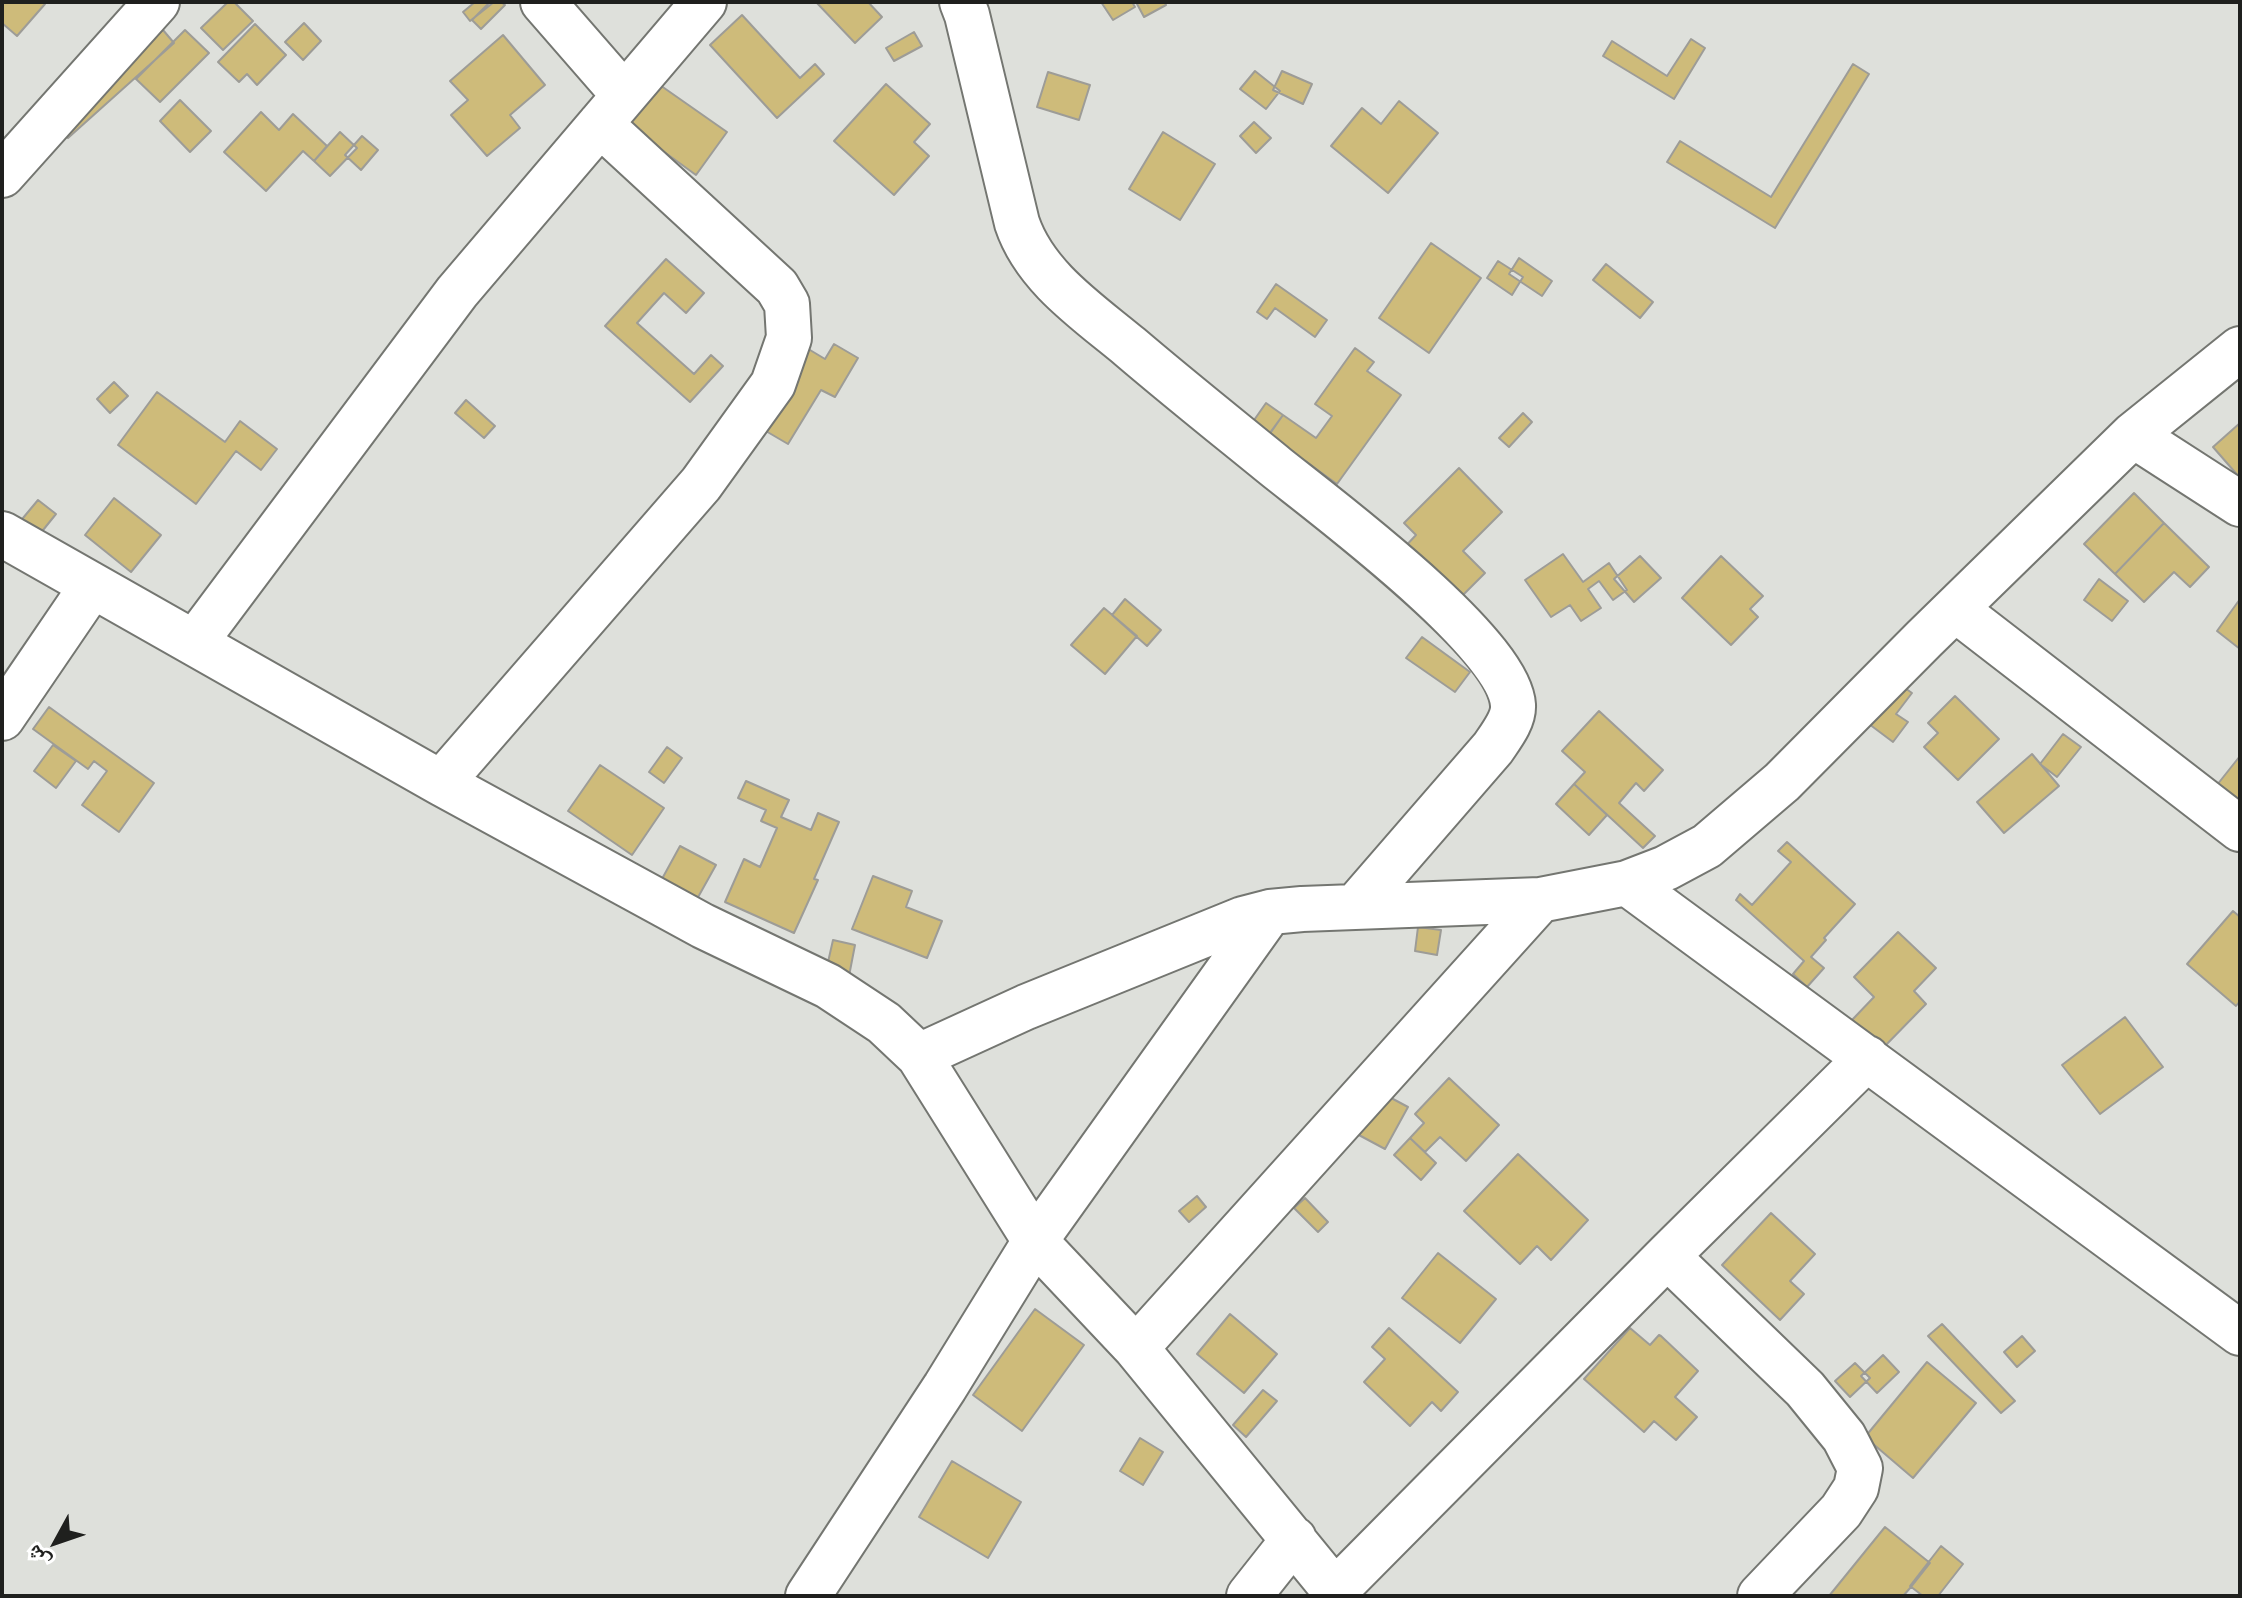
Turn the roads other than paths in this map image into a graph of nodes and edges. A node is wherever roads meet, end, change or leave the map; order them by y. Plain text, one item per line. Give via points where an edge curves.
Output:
1 (157, 2) edge
2 (543, 2) edge
3 (704, 2) edge
4 (962, 2) edge
5 (612, 109) junction
6 (2, 175) edge
7 (2240, 349) edge
8 (2133, 435) junction
9 (2240, 504) edge
10 (2, 534) edge
11 (92, 586) junction
12 (1955, 609) junction
13 (195, 642) junction
14 (2, 718) edge
15 (441, 783) junction
16 (2240, 829) edge
17 (1627, 883) junction
18 (1540, 900) junction
19 (1356, 906) junction
20 (1270, 912) junction
21 (919, 1056) junction
22 (1867, 1058) junction
23 (1035, 1241) junction
24 (1667, 1256) junction
25 (2240, 1333) edge
26 (1136, 1348) junction
27 (1294, 1539) junction
28 (1337, 1593) edge
29 (808, 1596) edge
30 (1249, 1596) edge
31 (1760, 1596) edge

1 - 6 street
2 - 5 street
3 - 5 street
4 - 19 street via 1017,223 1030,252 1066,293 1393,561 1465,628 1507,684 1513,706 1493,748
5 - 13 street via 457,292
5 - 15 street via 777,287 787,304 789,338 773,384 709,474
7 - 8 street
8 - 9 street
8 - 12 street
10 - 11 street
11 - 13 street
11 - 14 street
12 - 16 street
12 - 17 street via 1738,822 1707,846
13 - 15 street
15 - 21 street via 703,926 828,986 884,1023
17 - 18 street
17 - 22 street
18 - 19 street
18 - 26 street
19 - 20 street
20 - 21 street via 1203,934
20 - 23 street
21 - 23 street
22 - 24 street
22 - 25 street
23 - 26 street
23 - 29 street
24 - 28 street
24 - 31 street via 1805,1389 1844,1437 1860,1468 1856,1488 1841,1511
26 - 27 street
27 - 28 street
27 - 30 street

